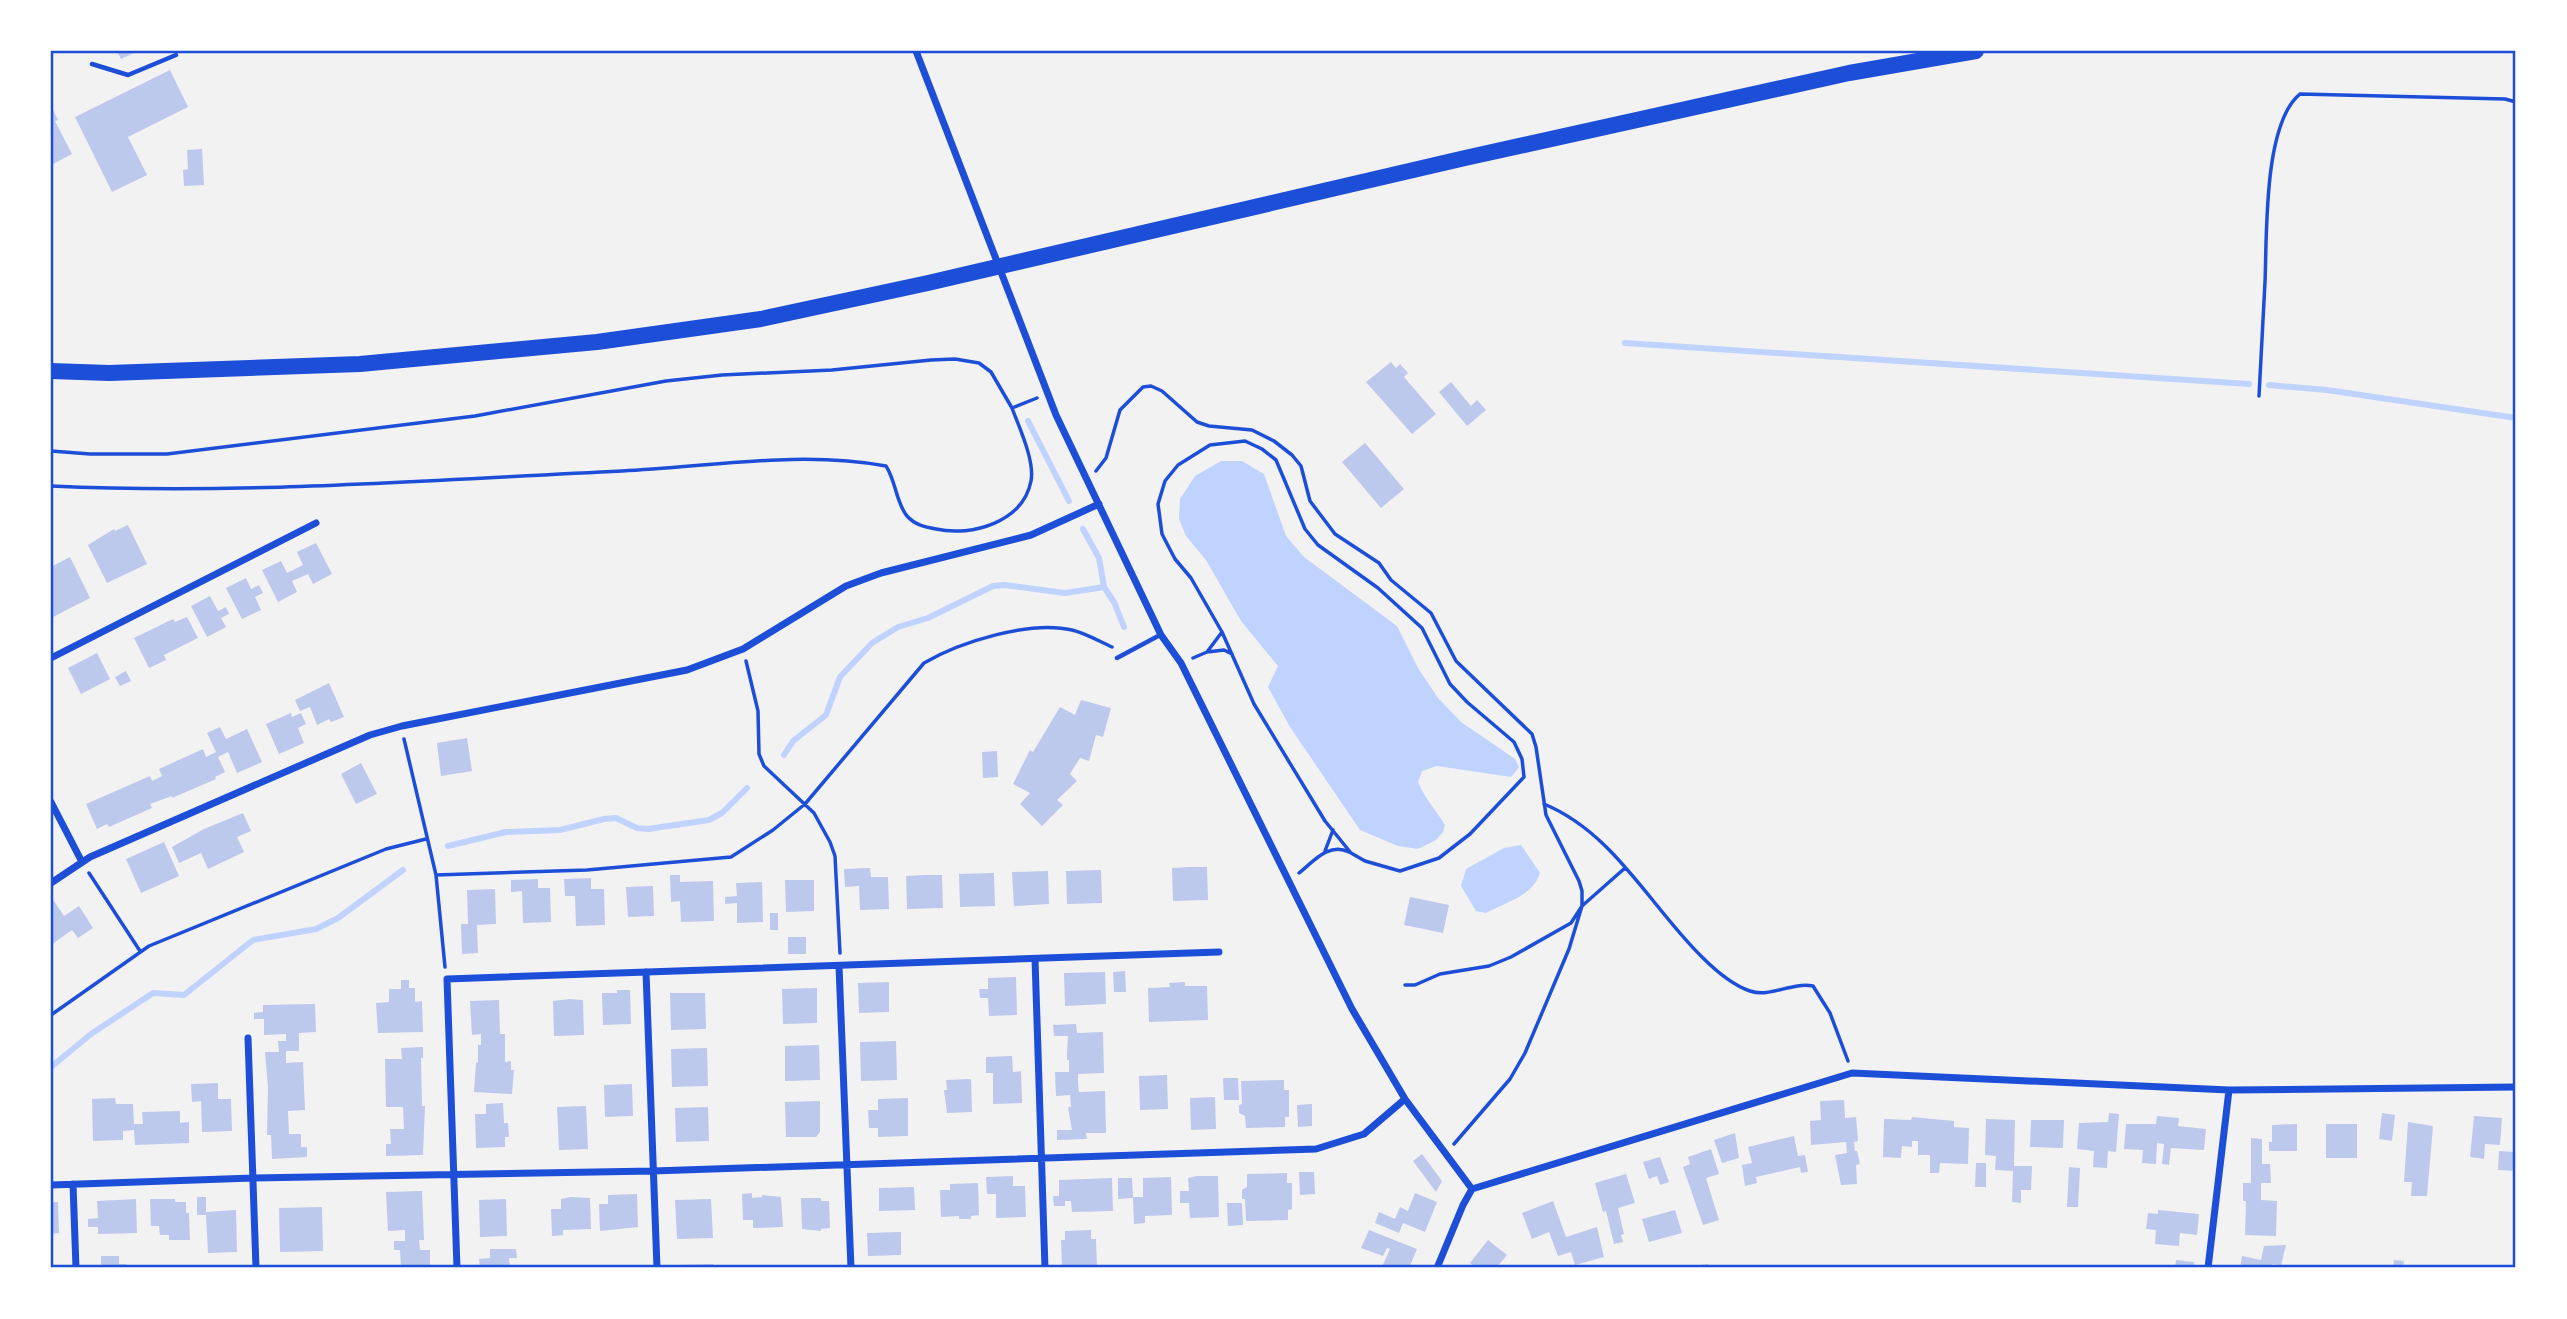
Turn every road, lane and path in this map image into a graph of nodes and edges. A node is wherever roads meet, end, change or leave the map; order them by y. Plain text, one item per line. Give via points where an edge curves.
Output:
1 (916, 51) edge
2 (1976, 51) edge
3 (176, 55) dead end
4 (92, 64) dead end
5 (2516, 102) edge
6 (51, 371) edge
7 (1048, 394) junction
8 (2259, 396) dead end
9 (1012, 408) junction
10 (51, 450) edge
11 (1086, 478) junction
12 (51, 486) edge
13 (1099, 504) junction
14 (316, 523) dead end
15 (1222, 632) junction
16 (1161, 635) junction
17 (743, 649) junction
18 (1207, 652) junction
19 (1232, 654) junction
20 (1200, 655) dead end
21 (1119, 657) joint
22 (51, 658) edge
23 (401, 726) junction
24 (51, 802) edge
25 (805, 804) junction
26 (1544, 804) junction
27 (1333, 830) junction
28 (426, 839) junction
29 (1325, 851) junction
30 (1351, 853) junction
31 (82, 862) junction
32 (1310, 864) dead end
33 (1625, 867) junction
34 (436, 875) junction
35 (51, 883) edge
36 (1583, 906) junction
37 (140, 951) junction
38 (1219, 952) dead end
39 (1035, 960) junction
40 (839, 966) junction
41 (646, 972) junction
42 (447, 979) junction
43 (1405, 985) dead end
44 (51, 1015) edge
45 (248, 1038) dead end
46 (1852, 1073) junction
47 (2516, 1087) edge
48 (2229, 1090) junction
49 (1405, 1099) junction
50 (1445, 1152) junction
51 (1041, 1157) junction
52 (847, 1164) junction
53 (653, 1171) junction
54 (454, 1176) junction
55 (253, 1178) junction
56 (51, 1185) edge
57 (73, 1185) junction
58 (1472, 1189) junction
59 (76, 1268) edge
60 (256, 1268) edge
61 (457, 1268) edge
62 (657, 1268) edge
63 (851, 1268) edge
64 (1045, 1268) edge
65 (1437, 1268) edge
66 (2208, 1268) edge

1 - 7 street
2 - 6 main road via 1836,76 761,318 597,342 360,364
3 - 4 lane via 128,75
5 - 8 path via 2300,94 2290,102 2274,150 2269,188
7 - 9 path
7 - 11 street
9 - 10 path via 991,372 979,363 931,360 666,381 475,416 167,454
9 - 12 path via 1032,479 1024,501 1001,520 954,533 920,526 906,515 886,466 814,459 214,489
11 - 13 street
11 - 26 path via 1106,458 1120,410 1143,387 1162,391 1197,422 1252,430 1274,441 1301,466 1310,501 1335,534 1379,563 1391,580 1430,613 1456,661 1532,734
13 - 16 street
13 - 17 street via 1031,535 846,586
14 - 22 street
15 - 18 path
15 - 19 path
15 - 30 path via 1162,534 1158,505 1165,481 1178,465 1210,445 1245,441 1276,460 1305,529 1318,545 1378,588 1422,628 1450,684 1514,742 1524,777 1470,834 1438,858 1400,871
16 - 21 lane
16 - 49 street via 1181,663 1352,1009
17 - 23 street via 687,670
17 - 25 path via 758,711 759,754 764,766
18 - 19 path
18 - 20 path
19 - 27 path via 1254,704
21 - 25 path via 1115,648 1096,639 1049,627 992,637 938,654 923,663
23 - 28 path
23 - 31 street via 370,735
24 - 31 street
25 - 34 path via 731,857 587,870
25 - 40 path via 835,856
26 - 33 path via 1580,824
26 - 36 path via 1579,881
27 - 29 path
27 - 30 path
28 - 34 path
28 - 37 path via 386,849
29 - 30 path
29 - 32 path
31 - 35 street
31 - 37 path
33 - 36 path
33 - 46 path via 1691,946 1726,978 1757,992 1813,986 1830,1013
34 - 42 path
36 - 43 path via 1571,923 1511,957
36 - 50 path via 1525,1053 1510,1079
37 - 44 path
38 - 39 street
39 - 40 street
39 - 51 street
40 - 41 street
40 - 52 street
41 - 42 street
41 - 53 street
42 - 54 street
45 - 55 street
46 - 48 street
46 - 58 street
47 - 48 street
48 - 66 street
49 - 50 street
49 - 51 street via 1364,1134 1316,1149
50 - 58 street
51 - 52 street
51 - 64 street
52 - 53 street
52 - 63 street
53 - 54 street
53 - 62 street
54 - 55 street
54 - 61 street
55 - 57 street
55 - 60 street
56 - 57 street
57 - 59 street
58 - 65 street

